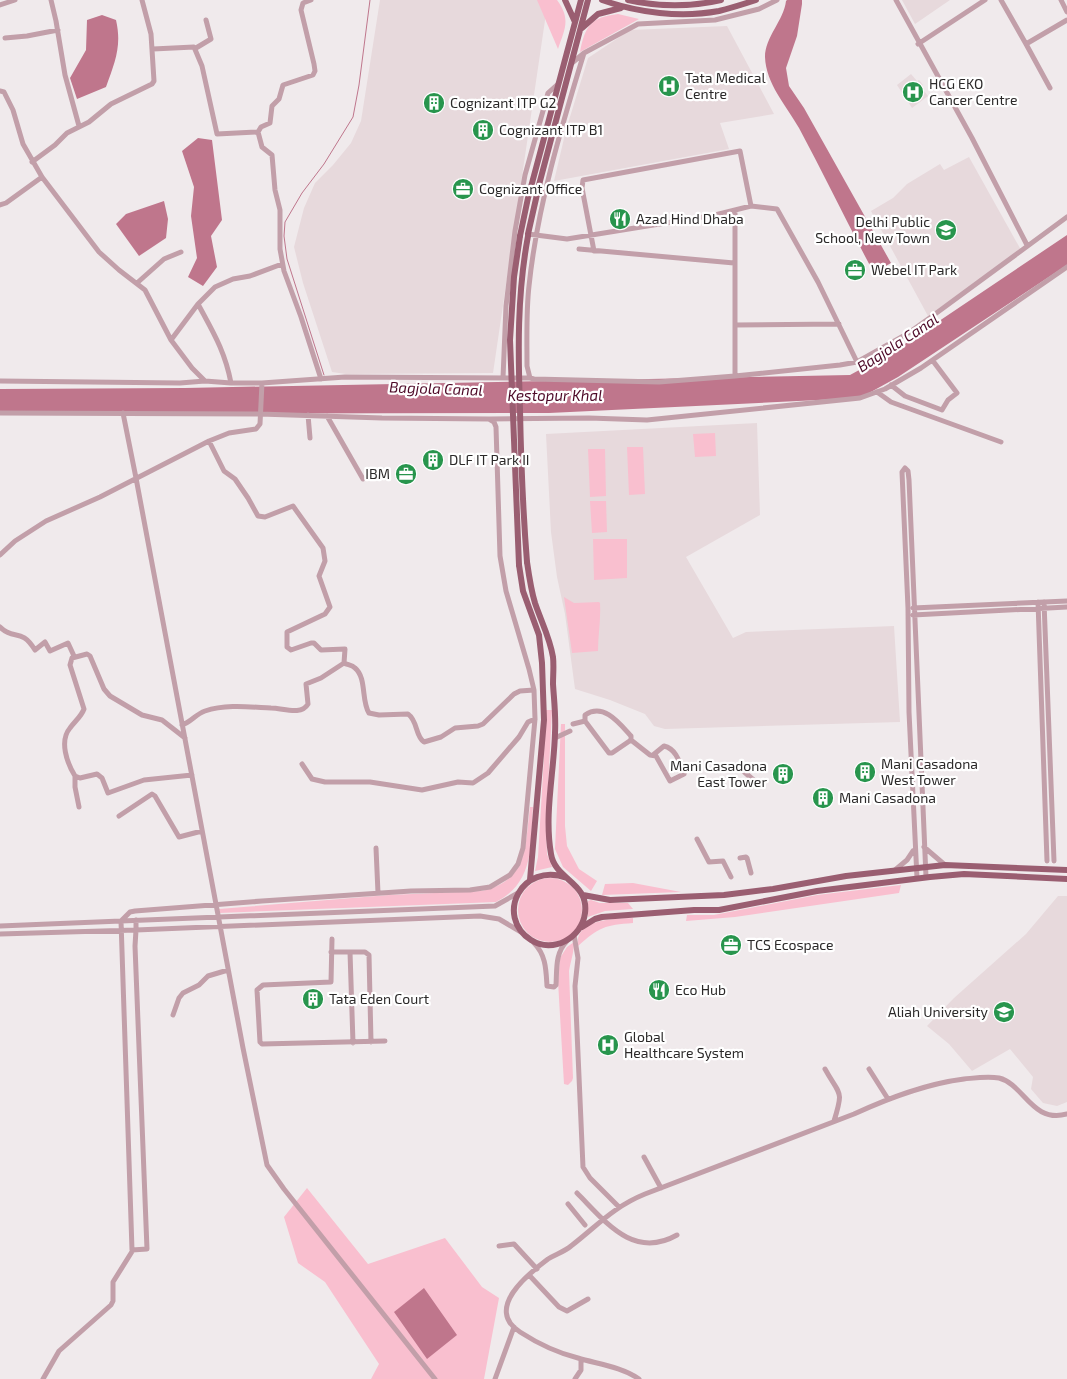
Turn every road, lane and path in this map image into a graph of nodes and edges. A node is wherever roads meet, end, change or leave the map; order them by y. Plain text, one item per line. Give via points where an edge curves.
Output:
1 (15, 0) edge
2 (51, 0) edge
3 (142, 0) edge
4 (311, 0) edge
5 (565, 0) edge
6 (581, 0) edge
7 (588, 0) edge
8 (602, 0) edge
9 (628, 0) edge
10 (721, 0) edge
11 (756, 0) edge
12 (777, 0) edge
13 (896, 0) edge
14 (985, 0) edge
15 (1002, 0) edge
16 (1061, 0) edge
17 (640, 1) edge
18 (677, 2) edge
19 (0, 5) edge
20 (624, 7) junction
21 (1067, 12) edge
22 (206, 20) dead end
23 (1067, 20) edge
24 (575, 22) junction
25 (58, 30) junction
26 (579, 32) junction
27 (5, 38) dead end
28 (918, 44) junction
29 (1026, 44) junction
30 (196, 48) junction
31 (153, 49) junction
32 (584, 53) junction
33 (570, 65) junction
34 (558, 83) junction
35 (1050, 88) dead end
36 (0, 91) edge
37 (79, 126) junction
38 (258, 132) junction
39 (32, 162) junction
40 (42, 177) junction
41 (0, 205) edge
42 (751, 206) junction
43 (735, 211) junction
44 (1067, 217) edge
45 (525, 235) junction
46 (537, 235) junction
47 (591, 235) junction
48 (1027, 245) junction
49 (579, 249) dead end
50 (594, 251) junction
51 (181, 252) dead end
52 (734, 263) junction
53 (282, 264) junction
54 (1067, 267) edge
55 (137, 283) junction
56 (198, 304) junction
57 (839, 324) junction
58 (735, 325) junction
59 (171, 340) junction
60 (932, 361) junction
61 (857, 362) junction
62 (735, 376) junction
63 (503, 378) junction
64 (530, 378) junction
65 (321, 379) junction
66 (0, 380) edge
67 (205, 381) junction
68 (262, 383) junction
69 (231, 384) junction
70 (891, 385) junction
71 (877, 392) junction
72 (0, 413) edge
73 (123, 413) junction
74 (260, 414) junction
75 (308, 415) junction
76 (327, 416) junction
77 (489, 419) junction
78 (310, 438) dead end
79 (209, 441) junction
80 (1001, 442) dead end
81 (136, 478) junction
82 (363, 478) dead end
83 (0, 555) edge
84 (1067, 601) edge
85 (1041, 605) junction
86 (1067, 607) edge
87 (908, 608) junction
88 (915, 608) junction
89 (908, 615) junction
90 (916, 615) junction
91 (0, 627) edge
92 (74, 656) junction
93 (344, 663) junction
94 (534, 690) junction
95 (534, 719) junction
96 (585, 721) junction
97 (573, 724) dead end
98 (182, 725) junction
99 (570, 731) dead end
100 (185, 738) junction
101 (555, 738) junction
102 (631, 740) junction
103 (653, 755) junction
104 (302, 764) dead end
105 (742, 770) dead end
106 (192, 775) junction
107 (75, 776) junction
108 (757, 783) dead end
109 (527, 803) junction
110 (537, 804) junction
111 (79, 807) dead end
112 (119, 816) dead end
113 (202, 830) junction
114 (697, 839) dead end
115 (924, 846) junction
116 (376, 848) dead end
117 (914, 849) junction
118 (740, 858) dead end
119 (1047, 860) dead end
120 (1054, 861) dead end
121 (945, 865) junction
122 (925, 867) junction
123 (915, 868) junction
124 (895, 870) junction
125 (1067, 870) edge
126 (751, 873) dead end
127 (731, 877) dead end
128 (926, 877) junction
129 (567, 878) junction
130 (916, 878) junction
131 (1067, 879) edge
132 (530, 880) junction
133 (378, 893) junction
134 (518, 894) junction
135 (583, 894) junction
136 (216, 906) junction
137 (218, 917) junction
138 (136, 920) junction
139 (121, 921) junction
140 (0, 926) edge
141 (220, 926) junction
142 (581, 928) junction
143 (121, 930) junction
144 (136, 930) junction
145 (523, 933) junction
146 (0, 934) edge
147 (574, 935) junction
148 (332, 939) dead end
149 (532, 940) junction
150 (567, 941) junction
151 (331, 952) junction
152 (350, 952) junction
153 (228, 970) junction
154 (173, 1015) dead end
155 (385, 1041) dead end
156 (353, 1042) junction
157 (371, 1042) junction
158 (825, 1069) dead end
159 (869, 1069) dead end
160 (888, 1099) junction
161 (1067, 1114) edge
162 (839, 1119) junction
163 (644, 1157) dead end
164 (662, 1188) junction
165 (577, 1193) dead end
166 (568, 1204) dead end
167 (619, 1207) junction
168 (605, 1217) junction
169 (588, 1228) junction
170 (677, 1235) dead end
171 (499, 1246) dead end
172 (133, 1250) junction
173 (537, 1269) junction
174 (529, 1275) junction
175 (588, 1299) dead end
176 (514, 1327) junction
177 (581, 1359) junction
178 (43, 1379) edge
179 (435, 1379) edge
180 (494, 1379) edge
181 (575, 1379) edge
182 (639, 1379) edge

1 - 19 street
2 - 25 street
3 - 31 street
4 - 38 street via 303,3 301,10 314,64 313,75 283,85 279,99 272,106 270,123
5 - 24 main road
6 - 24 main road
7 - 26 main road
8 - 20 main road
9 - 17 main road
10 - 18 main road via 705,4
11 - 20 main road via 720,11 699,13 680,14
12 - 32 street via 758,9 715,20 638,24
13 - 28 street
14 - 28 street
15 - 29 street
16 - 21 street
17 - 18 main road
20 - 26 main road via 598,14
22 - 30 street via 211,39
23 - 29 street
24 - 34 main road
25 - 27 street
25 - 37 street via 65,75
26 - 33 main road
28 - 48 street via 972,138
29 - 35 street
30 - 31 street
30 - 38 street via 217,134
31 - 37 street via 152,84 117,99 89,122
32 - 33 street
32 - 46 street
33 - 45 main road
34 - 45 main road via 528,198
34 - 63 street via 548,93 520,200 506,306
36 - 39 street via 4,92 10,104
37 - 39 street
38 - 53 street via 262,147 272,155 280,210
39 - 40 street
40 - 41 street
40 - 55 street via 99,252
42 - 43 street
42 - 47 street via 740,151 638,168 583,180
42 - 57 street via 778,209
43 - 47 street
43 - 52 street
44 - 48 street
45 - 46 street
45 - 101 main road, bridge via 518,332 527,562 531,588 553,658
45 - 110 main road, bridge via 513,284 510,340 519,565 539,635 542,663 544,720
46 - 47 street via 562,239
46 - 64 street via 529,287 527,366
47 - 50 street
48 - 61 street via 926,321
49 - 50 street
50 - 52 street
51 - 55 street via 164,259
52 - 58 street
53 - 56 street via 223,283
53 - 65 street
54 - 60 street
55 - 59 street via 149,295
56 - 59 street
56 - 69 street via 222,350
57 - 58 street
57 - 61 street
58 - 62 street
59 - 67 street
60 - 70 street
60 - 70 street via 957,393 942,410 905,396
61 - 62 street
62 - 64 street via 659,382
63 - 64 street
63 - 65 street
65 - 68 street
66 - 67 street
67 - 69 street
68 - 69 street
68 - 74 street
70 - 71 street
71 - 77 street via 848,400 647,420
71 - 80 street via 891,402
72 - 73 street
73 - 74 street
73 - 81 street
74 - 75 street
74 - 79 street via 260,424 256,429 229,433
75 - 76 street
75 - 78 street
76 - 77 street
76 - 82 street
77 - 94 street via 496,427 502,575
79 - 81 street
79 - 93 street via 224,471 235,479 258,516 265,518 294,506 323,548 325,561 319,576 330,607 326,614 287,632 286,647 291,650 314,643 321,650 343,648
81 - 83 street via 46,521
81 - 98 street
84 - 85 street
85 - 86 street
85 - 88 street
85 - 90 street
85 - 119 street
85 - 120 street
87 - 88 street
87 - 88 street via 902,472 905,468 908,471
87 - 89 street
88 - 90 street
89 - 90 street
89 - 117 street
90 - 115 street via 914,630
91 - 92 street via 9,634 24,636 35,650 45,642 50,652 68,643
92 - 100 street via 90,656 104,689 114,699 142,715 162,720
92 - 107 street via 70,665 84,709 64,742
93 - 94 street via 354,667 359,674 369,713 408,714 424,742 441,738 455,728 483,724 514,694
93 - 98 street via 306,684 308,704 303,709 250,706 214,709 204,711
94 - 95 street
95 - 104 street via 528,722 488,773 473,783 458,782 422,790 370,782 325,782 312,779
95 - 109 street
96 - 97 street
96 - 102 street via 585,715 590,712 611,715
96 - 102 street via 610,754
98 - 100 street
99 - 101 street
100 - 106 street
101 - 129 main road via 549,841 556,867
102 - 103 street
103 - 103 street via 670,781 684,774 675,752 668,747 664,746
105 - 108 street
106 - 107 street via 144,780 108,793 97,774
106 - 113 street
107 - 111 street
109 - 110 street
109 - 133 street via 523,848 518,864 500,882 470,890
110 - 132 main road
112 - 113 street via 152,794 179,837
113 - 136 street
114 - 127 street via 709,862 723,861
115 - 121 street
115 - 122 street
116 - 133 street
117 - 123 street
117 - 124 street
118 - 126 street via 747,858
121 - 122 main road
121 - 125 main road
122 - 123 main road
122 - 128 street
123 - 124 main road
123 - 130 street
124 - 135 main road via 724,895 610,900
128 - 130 main road
128 - 131 main road via 964,874
129 - 132 main road via 548,874
129 - 135 main road
130 - 142 main road via 817,891 719,910 602,917
132 - 134 main road
133 - 136 street
134 - 137 street via 495,906
134 - 145 main road via 514,910
135 - 142 main road via 586,911
136 - 137 street
136 - 139 street via 130,912
137 - 138 street
137 - 141 street
138 - 139 street
138 - 144 street
139 - 140 street
139 - 143 street
141 - 144 street
141 - 145 street via 480,916 499,919
141 - 153 street
142 - 147 main road
143 - 144 street
143 - 146 street
143 - 172 street
144 - 172 street via 147,1249
145 - 149 main road
147 - 150 main road
147 - 167 street via 578,958 574,986 584,1167 590,1178
148 - 151 street
149 - 150 main road via 549,945
149 - 150 street via 542,954 550,988 556,985 558,954
151 - 152 street
151 - 156 street via 330,983 259,987 260,1041 262,1044
152 - 156 street
152 - 157 street via 365,952 370,957
153 - 154 street via 208,976 183,993
153 - 179 street via 269,1169
155 - 157 street
156 - 157 street
158 - 162 street via 840,1094
159 - 160 street
160 - 161 street via 944,1082 983,1077 1005,1081 1043,1113 1053,1116
160 - 162 street
162 - 164 street
163 - 164 street
164 - 167 street
165 - 168 street
166 - 169 street
167 - 168 street
168 - 169 street
168 - 170 street via 616,1232 642,1242 656,1243
169 - 173 street via 570,1247
171 - 173 street via 514,1244
172 - 178 street via 113,1282 111,1305 59,1351
173 - 174 street
174 - 175 street via 559,1307 567,1311
174 - 176 street via 507,1300 506,1312
176 - 177 street via 544,1345
176 - 180 street
177 - 181 street via 581,1370
177 - 182 street via 612,1367

